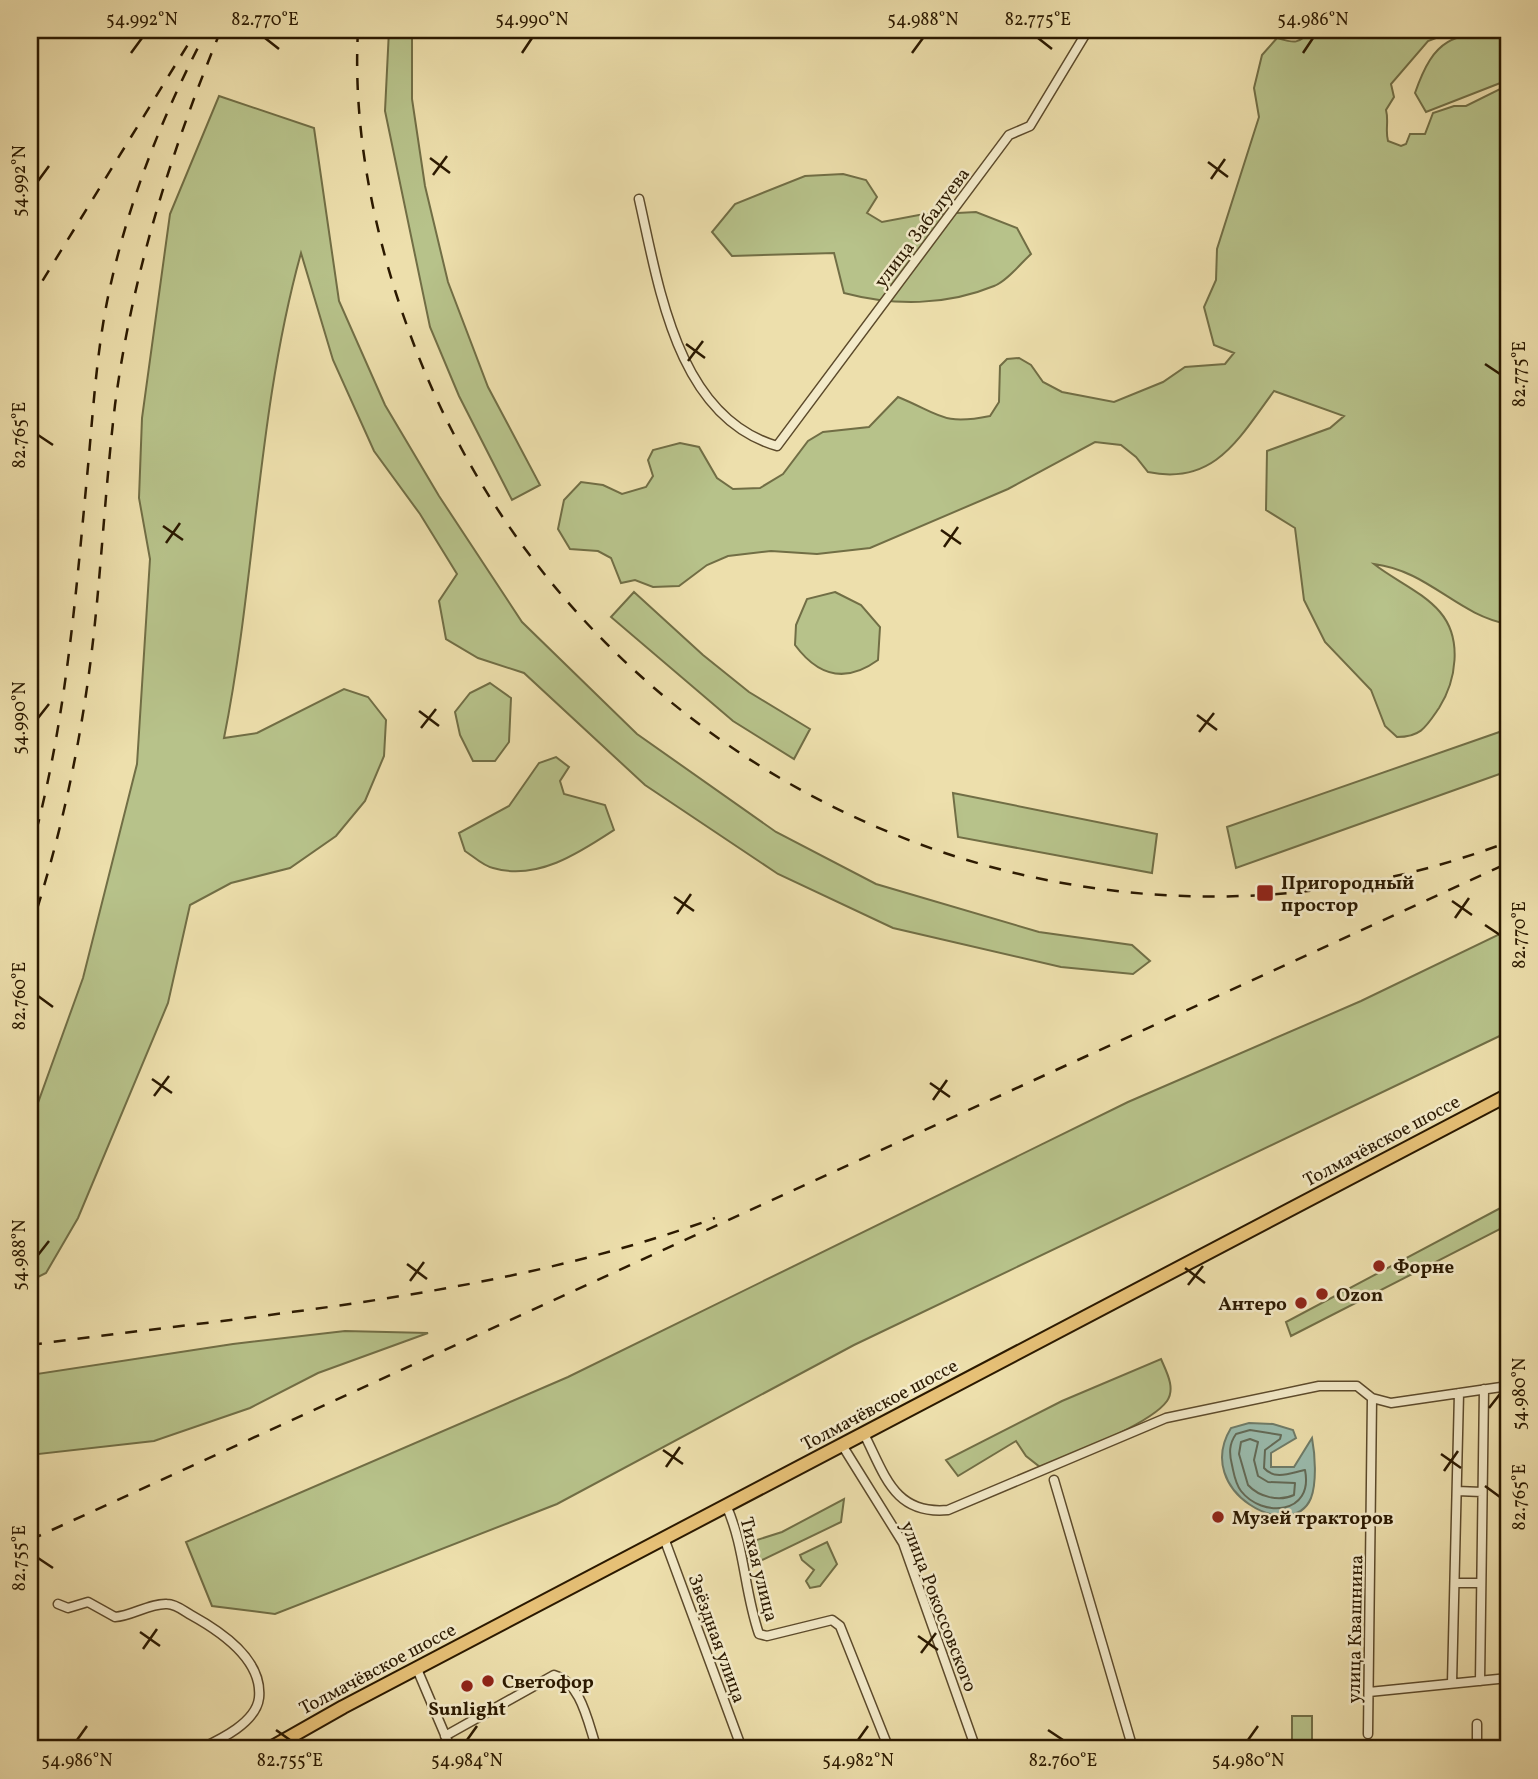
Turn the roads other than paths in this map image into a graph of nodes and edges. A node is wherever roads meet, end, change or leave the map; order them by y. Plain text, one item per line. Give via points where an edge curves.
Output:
1 (1088, 30) edge
2 (639, 199) dead end
3 (1508, 1095) edge
4 (1508, 1386) edge
5 (1484, 1389) junction
6 (1459, 1393) junction
7 (1372, 1398) junction
8 (864, 1434) junction
9 (842, 1445) junction
10 (1054, 1480) dead end
11 (1457, 1491) junction
12 (1482, 1492) junction
13 (726, 1505) junction
14 (664, 1538) junction
15 (1455, 1583) junction
16 (1481, 1583) junction
17 (58, 1604) dead end
18 (417, 1669) junction
19 (1508, 1678) edge
20 (1480, 1681) junction
21 (1452, 1684) junction
22 (1369, 1692) junction
23 (1477, 1724) dead end
24 (1368, 1734) dead end
25 (445, 1736) junction
26 (200, 1749) edge
27 (269, 1749) edge
28 (451, 1749) edge
29 (597, 1749) edge
30 (742, 1749) edge
31 (889, 1749) edge
32 (976, 1749) edge
33 (1133, 1749) edge
34 (1476, 1749) edge

1 - 2 street, улица Забалуева via 1030,126 1009,135 777,446 755,440 727,422 703,393 682,355 654,268
3 - 8 main road, Толмачёвское шоссе
4 - 5 street
5 - 6 street
5 - 12 street
6 - 7 street via 1391,1403
6 - 11 street
7 - 8 street via 1357,1386 1319,1386 1166,1418 948,1510 929,1512 906,1503 891,1487
7 - 22 street, улица Квашнина
8 - 9 main road, Толмачёвское шоссе
9 - 13 main road, Толмачёвское шоссе
9 - 32 street, улица Рокоссовского via 903,1543
10 - 33 street
11 - 12 street
11 - 15 street
12 - 16 street
13 - 14 main road, Толмачёвское шоссе
13 - 31 street, Тихая улица via 747,1569 751,1611 759,1634 832,1620 840,1626
14 - 18 main road, Толмачёвское шоссе
14 - 30 street, Звёздная улица
15 - 16 street
15 - 21 street
16 - 20 street
17 - 26 street via 68,1608 88,1602 115,1617 166,1603 222,1632 257,1678 259,1699 254,1711 225,1736
18 - 25 street
18 - 27 main road, Толмачёвское шоссе
19 - 20 street
20 - 21 street
21 - 22 street
22 - 24 street, улица Квашнина
23 - 34 street
25 - 28 street
25 - 29 street via 554,1675 575,1689

